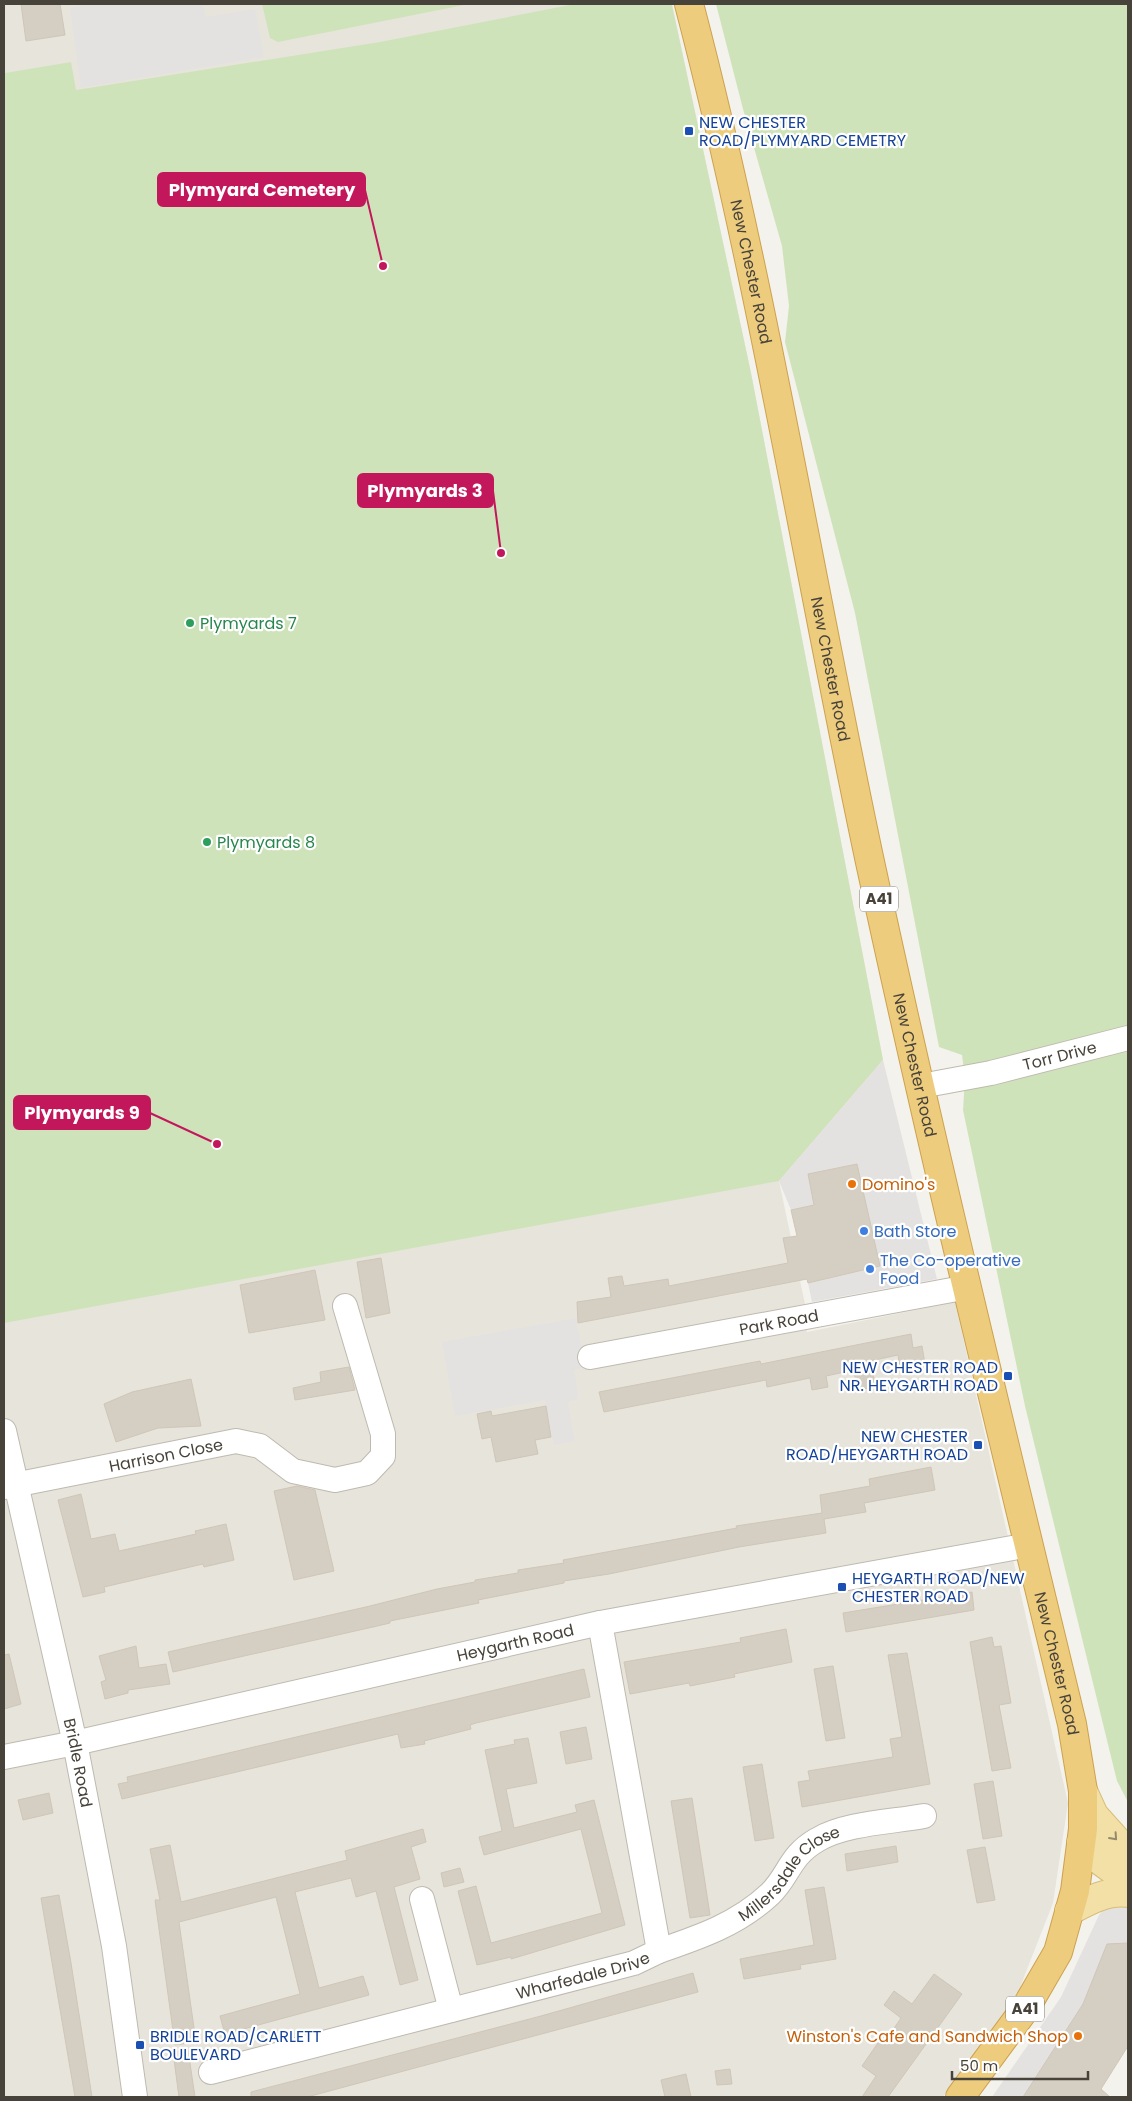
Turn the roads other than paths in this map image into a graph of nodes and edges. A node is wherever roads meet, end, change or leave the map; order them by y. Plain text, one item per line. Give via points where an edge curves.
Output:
1 (689, 4) edge
2 (1128, 1038) edge
3 (921, 1086) junction
4 (968, 1287) junction
5 (345, 1306) dead end
6 (590, 1357) dead end
7 (4, 1431) edge
8 (10, 1486) edge
9 (1029, 1545) junction
10 (600, 1623) junction
11 (75, 1743) junction
12 (4, 1757) edge
13 (1084, 1791) junction
14 (924, 1816) dead end
15 (1081, 1843) junction
16 (1128, 1853) edge
17 (1128, 1882) edge
18 (1128, 1893) edge
19 (422, 1899) dead end
20 (1069, 1911) junction
21 (659, 1951) junction
22 (451, 2010) junction
23 (211, 2072) dead end
24 (135, 2097) edge
25 (960, 2097) edge

1 - 3 highway, New Chester Road / A41 via 748,254 871,864
2 - 3 street, Torr Drive via 991,1073
3 - 4 highway, New Chester Road / A41
4 - 6 street, Park Road
4 - 9 highway, New Chester Road / A41
5 - 8 street, Harrison Close via 383,1434 383,1456 367,1473 335,1480 293,1471 260,1446 236,1440
7 - 8 street, Bridle Road
8 - 11 street, Bridle Road
9 - 10 street, Heygarth Road
9 - 13 highway, New Chester Road / A41 via 1072,1724
10 - 11 street, Heygarth Road
10 - 21 street, Wharfedale Drive
11 - 12 street, Heygarth Road
11 - 24 street, Bridle Road via 114,1946
13 - 15 highway, New Chester Road / A41
13 -> 16 main road via 1094,1815
14 - 21 street, Millersdale Close via 833,1832 816,1840 795,1857 771,1893 734,1922
15 - 17 main road
15 - 20 highway, New Chester Road / A41
18 - 20 main road via 1092,1898
19 - 22 street
20 - 25 highway, New Chester Road / A41 via 1058,1952 1025,2009
21 - 22 street, Wharfedale Drive via 634,1963
22 - 23 street, Wharfedale Drive

